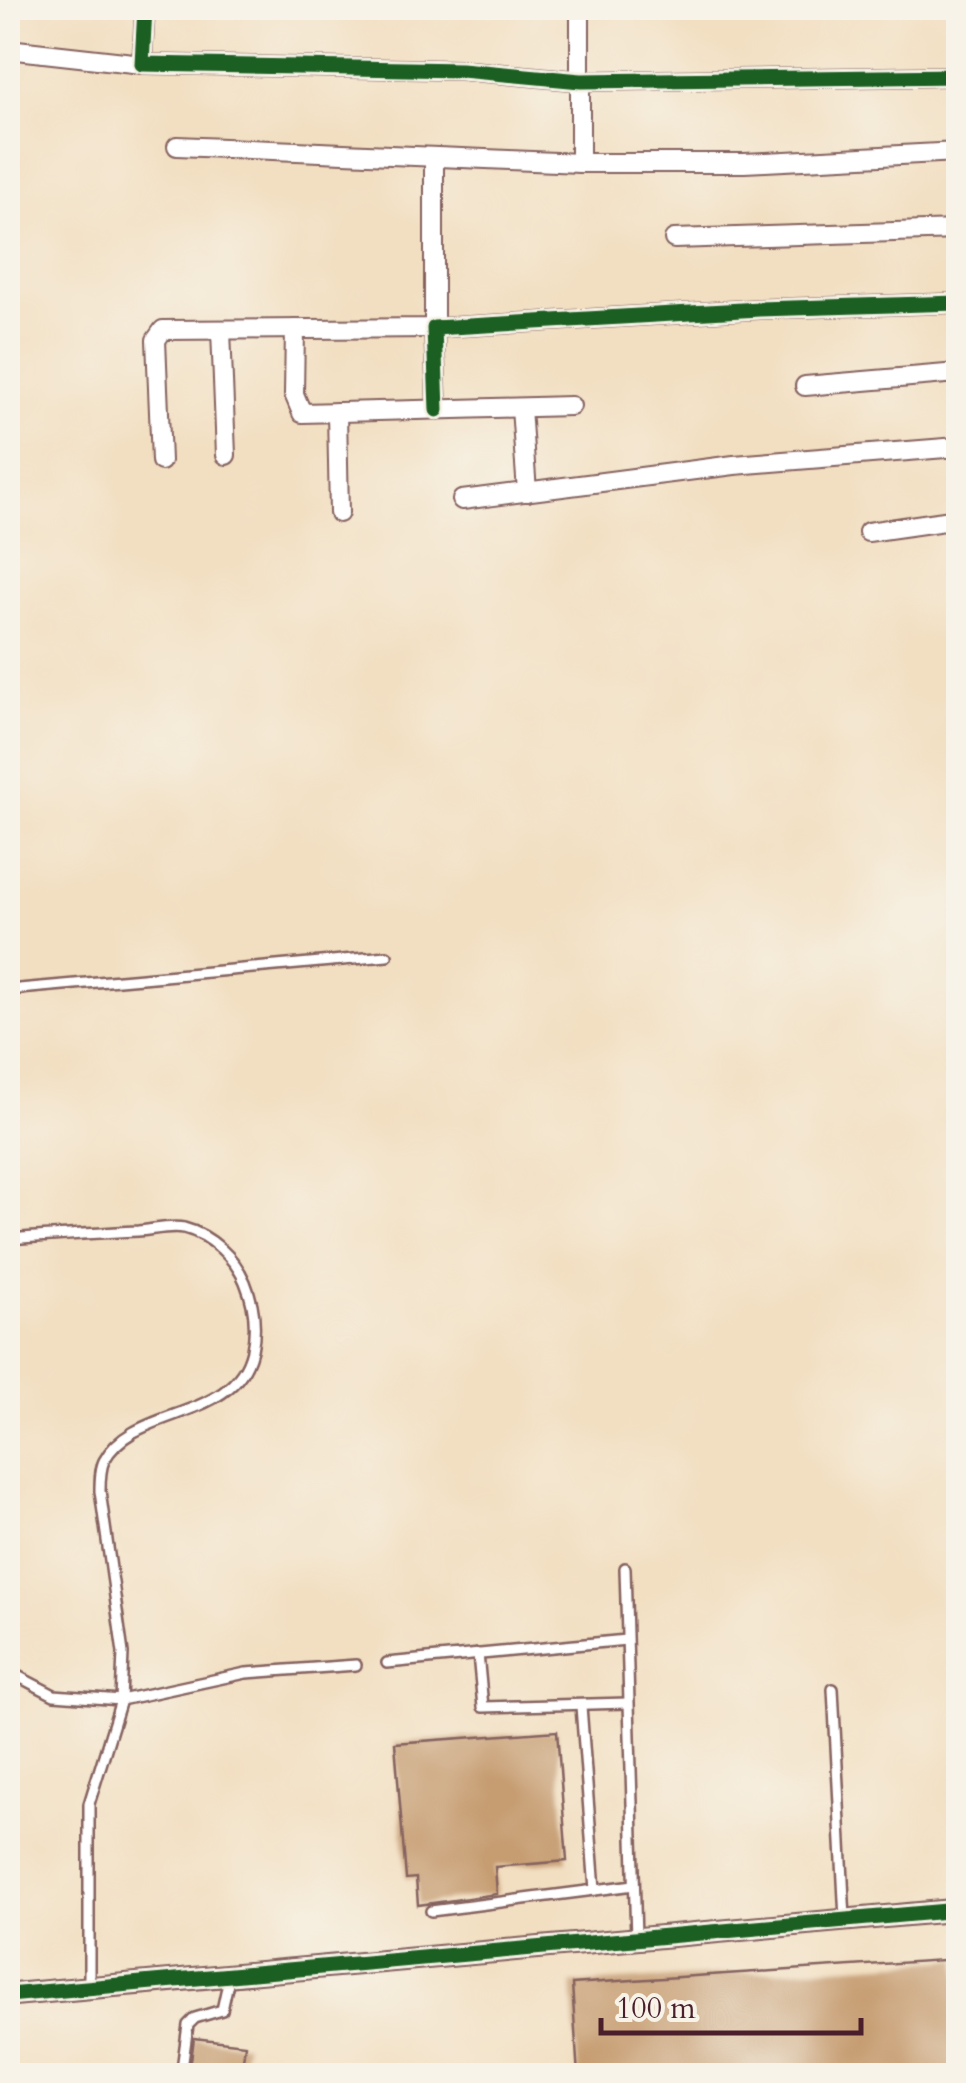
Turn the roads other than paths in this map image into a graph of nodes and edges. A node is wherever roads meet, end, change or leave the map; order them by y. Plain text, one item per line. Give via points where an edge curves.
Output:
1 (145, 8) edge
2 (580, 8) edge
3 (8, 49) edge
4 (142, 64) junction
5 (958, 76) edge
6 (581, 81) junction
7 (177, 146) dead end
8 (958, 152) edge
9 (434, 157) junction
10 (580, 163) junction
11 (958, 230) edge
12 (674, 239) dead end
13 (958, 303) edge
14 (434, 328) junction
15 (295, 329) junction
16 (221, 330) junction
17 (958, 373) edge
18 (805, 386) dead end
19 (572, 406) dead end
20 (522, 408) junction
21 (438, 410) junction
22 (337, 412) junction
23 (958, 447) edge
24 (226, 455) dead end
25 (161, 461) dead end
26 (527, 492) junction
27 (462, 500) dead end
28 (339, 513) dead end
29 (958, 519) edge
30 (868, 532) dead end
31 (388, 956) dead end
32 (8, 990) edge
33 (8, 1239) edge
34 (624, 1568) dead end
35 (626, 1640) junction
36 (478, 1654) junction
37 (387, 1663) dead end
38 (356, 1665) dead end
39 (8, 1671) edge
40 (833, 1689) dead end
41 (122, 1700) junction
42 (628, 1704) junction
43 (580, 1706) junction
44 (634, 1885) junction
45 (595, 1890) junction
46 (958, 1910) edge
47 (430, 1911) dead end
48 (845, 1922) junction
49 (636, 1938) junction
50 (229, 1976) junction
51 (89, 1986) junction
52 (8, 1994) edge
53 (180, 2076) edge

1 - 4 street
2 - 6 street
3 - 4 street
4 - 6 street via 461,70
5 - 6 street
6 - 10 street
7 - 9 street
8 - 10 street
9 - 10 street
9 - 14 street
11 - 12 street
13 - 14 street
14 - 15 street
14 - 21 street
15 - 16 street
15 - 22 street via 297,407 302,413
16 - 24 street
16 - 25 street via 158,333
17 - 18 street
19 - 20 street
20 - 21 street
20 - 26 street
21 - 22 street
22 - 28 street
23 - 26 street
26 - 27 street
29 - 30 street
31 - 32 lane
33 - 41 lane via 183,1228 237,1262 250,1296 256,1332 234,1384 129,1435 102,1464 100,1491 124,1652
34 - 35 lane
35 - 36 lane
35 - 42 lane
36 - 37 lane
36 - 43 lane via 483,1707
38 - 41 lane via 246,1673
39 - 41 lane via 54,1695
40 - 48 lane
41 - 51 lane via 89,1804
42 - 43 lane
42 - 44 lane
43 - 45 lane
44 - 45 lane
44 - 49 lane
45 - 47 lane
46 - 48 street
48 - 49 street
49 - 50 street
50 - 51 street
50 - 53 lane via 225,2006 188,2026
51 - 52 street

